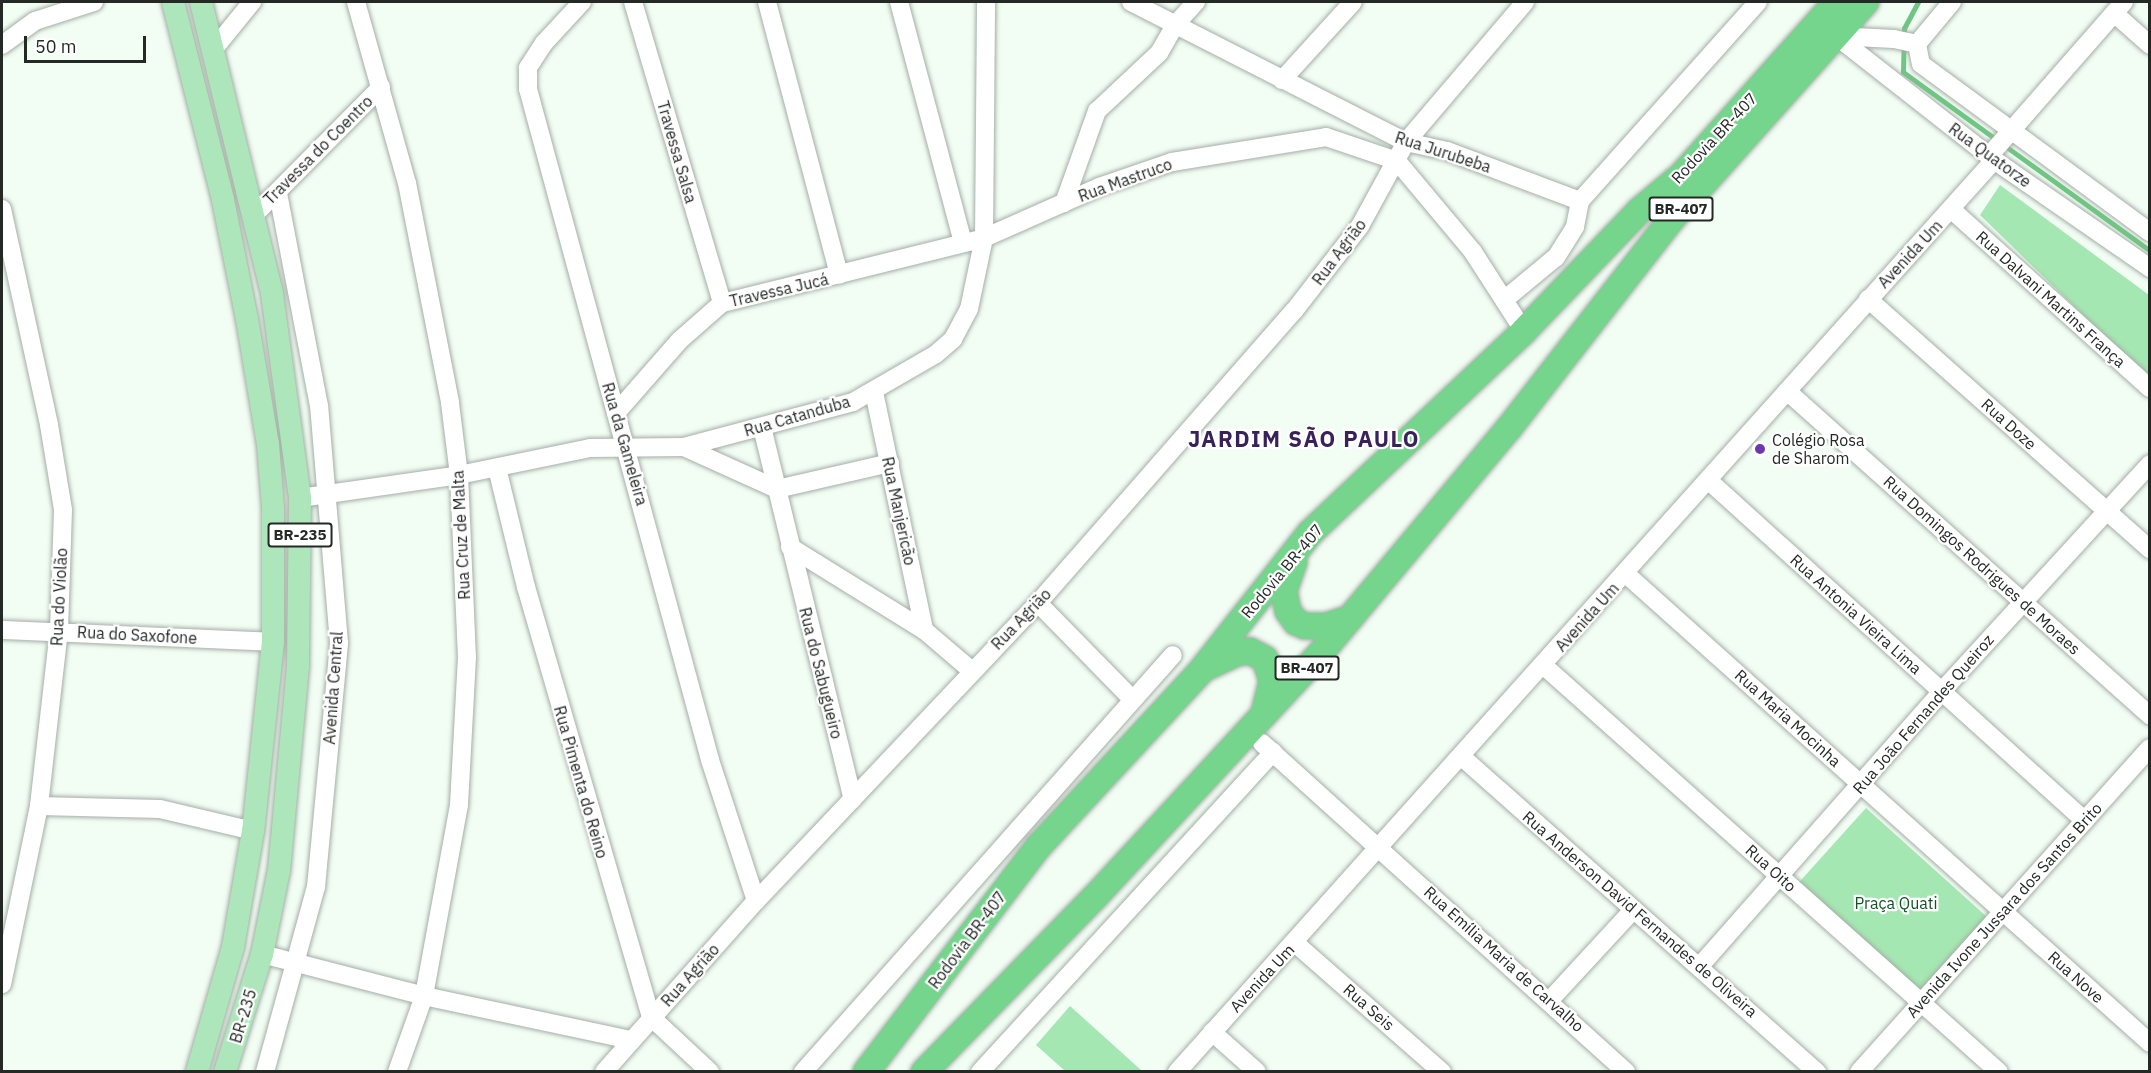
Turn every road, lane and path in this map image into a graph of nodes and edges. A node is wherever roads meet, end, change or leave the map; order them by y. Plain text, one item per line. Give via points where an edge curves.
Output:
1 (94, 2) edge
2 (173, 2) edge
3 (201, 2) edge
4 (252, 2) edge
5 (356, 2) edge
6 (582, 2) edge
7 (633, 2) edge
8 (767, 2) edge
9 (899, 2) edge
10 (986, 2) edge
11 (1131, 2) edge
12 (1196, 2) edge
13 (1353, 2) edge
14 (1525, 2) edge
15 (1758, 2) edge
16 (1836, 2) edge
17 (1866, 2) edge
18 (1952, 2) edge
19 (2119, 7) edge
20 (1176, 24) junction
21 (1836, 36) junction
22 (1917, 44) junction
23 (2, 45) edge
24 (2150, 45) edge
25 (213, 50) junction
26 (1282, 80) junction
27 (381, 87) junction
28 (2010, 132) junction
29 (1406, 141) junction
30 (1992, 158) junction
31 (1397, 161) junction
32 (278, 193) junction
33 (1580, 201) junction
34 (1064, 202) junction
35 (2, 210) edge
36 (1952, 210) junction
37 (255, 214) junction
38 (2150, 232) edge
39 (984, 238) junction
40 (963, 243) junction
41 (2150, 268) edge
42 (839, 275) junction
43 (1868, 298) junction
44 (1504, 300) junction
45 (722, 303) junction
46 (1524, 331) junction
47 (2150, 388) edge
48 (1786, 391) junction
49 (874, 392) junction
50 (616, 412) junction
51 (762, 427) junction
52 (295, 440) junction
53 (268, 444) junction
54 (627, 446) junction
55 (684, 447) junction
56 (890, 463) junction
57 (2150, 464) edge
58 (497, 468) junction
59 (459, 475) junction
60 (1708, 480) junction
61 (777, 489) junction
62 (324, 494) junction
63 (300, 498) junction
64 (2105, 510) junction
65 (1310, 533) junction
66 (790, 547) junction
67 (2150, 549) edge
68 (1626, 574) junction
69 (2023, 601) junction
70 (1038, 603) junction
71 (1350, 618) junction
72 (2, 630) edge
73 (59, 630) junction
74 (924, 630) junction
75 (273, 642) junction
76 (1173, 655) dead end
77 (1543, 665) junction
78 (972, 671) junction
79 (1201, 671) junction
80 (1942, 691) junction
81 (1132, 699) junction
82 (1264, 712) junction
83 (2150, 715) edge
84 (2150, 748) edge
85 (1462, 757) junction
86 (1862, 783) junction
87 (853, 799) junction
88 (39, 806) junction
89 (2085, 821) junction
90 (253, 831) junction
91 (1381, 848) junction
92 (1780, 876) junction
93 (756, 901) junction
94 (1632, 910) junction
95 (2003, 911) junction
96 (1295, 943) junction
97 (262, 954) junction
98 (295, 963) junction
99 (1699, 967) junction
100 (2, 984) edge
101 (424, 996) junction
102 (1550, 1000) junction
103 (1922, 1003) junction
104 (651, 1017) junction
105 (1212, 1032) junction
106 (631, 1040) junction
107 (2150, 1042) edge
108 (1615, 1068) edge
109 (197, 1071) edge
110 (225, 1071) edge
111 (265, 1071) edge
112 (397, 1071) edge
113 (604, 1071) edge
114 (710, 1071) edge
115 (803, 1071) edge
116 (866, 1071) edge
117 (924, 1071) edge
118 (980, 1071) edge
119 (1177, 1071) edge
120 (1257, 1071) edge
121 (1442, 1071) edge
122 (1817, 1071) edge
123 (1859, 1071) edge
124 (1999, 1071) edge

1 - 23 street via 35,21
2 - 53 main road, BR-235 / BR-235 via 223,200
3 - 25 main road, BR-235 / BR-235
4 - 25 street
5 - 27 street, Rua Cruz de Malta
6 - 50 street, Rua da Gameleira via 544,43 528,68 528,89
7 - 45 street, Travessa Salsa
8 - 42 street
9 - 40 street
10 - 39 street
11 - 20 street, Rua Jurubeba
12 - 20 street, Rua Mastruco
13 - 26 street
14 - 29 street, Rua Agrião
15 - 33 street
16 - 46 highway, Rodovia BR-407 / BR-407 via 1682,175 1639,211
17 - 21 highway, Rodovia BR-407 / BR-407
18 - 22 street
19 - 24 street
19 - 28 street, Avenida Um
20 - 26 street, Rua Jurubeba
20 - 34 street, Rua Mastruco via 1159,53 1097,111
21 - 22 street
21 - 30 street, Rua Quatorze
21 - 71 highway, Rodovia BR-407 / BR-407 via 1670,221 1509,428
22 - 28 street via 1921,64
25 - 37 main road, BR-235 / BR-235
26 - 29 street, Rua Jurubeba
27 - 32 street, Travessa do Coentro via 318,146
27 - 59 street, Rua Cruz de Malta via 407,183 431,299
28 - 30 street, Avenida Um
28 - 38 street
29 - 31 street, Rua Agrião
29 - 33 street, Rua Jurubeba via 1456,155
30 - 36 street, Avenida Um
30 - 41 street, Rua Quatorze
31 - 34 street, Rua Mastruco via 1326,137 1281,142 1172,162
31 - 44 street via 1466,242
31 - 70 street, Rua Agrião via 1360,226 1294,311
32 - 37 street, Travessa do Coentro
32 - 62 street, Avenida Central via 319,406
33 - 44 street via 1575,227 1556,257
34 - 39 street, Travessa Jucá
35 - 73 street, Rua do Violão via 59,475 63,510
36 - 43 street, Avenida Um
36 - 47 street, Rua Dalvani Martins França
37 - 52 main road, BR-235 / BR-235
39 - 40 street, Travessa Jucá
39 - 49 street, Rua Catanduba via 977,285 953,339
40 - 42 street, Travessa Jucá
42 - 45 street, Travessa Jucá
43 - 48 street, Avenida Um
43 - 64 street, Rua Doze
44 - 46 street
45 - 50 street, Travessa Jucá via 680,340
46 - 65 highway, Rodovia BR-407 / BR-407
48 - 60 street, Avenida Um
48 - 69 street, Rua Domingos Rodrigues de Moraes
49 - 51 street, Rua Catanduba via 825,411
49 - 56 street, Rua Manjericão
50 - 54 street, Rua da Gameleira
51 - 55 street, Rua Catanduba
51 - 61 street, Rua do Sabugueiro
52 - 53 main road
52 - 63 main road, BR-235 / BR-235
53 - 75 main road, BR-235 / BR-235 via 273,508
54 - 55 street, Rua Catanduba
54 - 58 street via 590,448
54 - 93 street, Rua da Gameleira via 710,760
55 - 61 street
56 - 61 street
56 - 74 street, Rua Manjericão
57 - 64 street, Rua João Fernandes Queiroz
58 - 59 street
58 - 104 street, Rua Pimenta do Reino via 532,609
59 - 62 street
59 - 101 street, Rua Cruz de Malta via 467,657 464,733 459,805
60 - 68 street, Avenida Um
60 - 80 street, Rua Antonia Vieira Lima
61 - 66 street, Rua do Sabugueiro
62 - 63 street
62 - 98 street, Avenida Central via 335,568 339,643 315,887
63 - 97 main road, BR-235 / BR-235 via 298,666 288,788 279,870
64 - 67 street, Rua Doze
64 - 69 street, Rua João Fernandes Queiroz
65 - 71 highway via 1286,580 1288,611 1305,626 1326,626
65 - 79 highway, Rodovia BR-407 / BR-407
66 - 74 street
66 - 87 street, Rua do Sabugueiro
68 - 77 street, Avenida Um
68 - 86 street, Rua Maria Mocinha
69 - 80 street, Rua João Fernandes Queiroz
69 - 83 street, Rua Domingos Rodrigues de Moraes
70 - 78 street, Rua Agrião
70 - 81 street
71 - 82 highway, Rodovia BR-407 / BR-407
72 - 73 street, Rua do Saxofone
73 - 75 street, Rua do Saxofone
73 - 88 street, Rua do Violão
74 - 78 street
75 - 90 main road, BR-235 / BR-235
76 - 81 street
77 - 85 street, Avenida Um
77 - 92 street, Rua Oito
78 - 87 street, Rua Agrião
79 - 82 highway via 1237,653 1250,651 1265,659 1272,681
79 - 116 highway, Rodovia BR-407 / BR-407 via 1039,846
80 - 86 street, Rua João Fernandes Queiroz
80 - 89 street, Rua Antonia Vieira Lima
81 - 115 street
82 - 117 highway, Rodovia BR-407 / BR-407 via 1094,898
84 - 89 street, Avenida Ivone Jussara dos Santos Brito
85 - 91 street, Avenida Um
85 - 94 street, Rua Anderson David Fernandes de Oliveira
86 - 92 street, Rua João Fernandes Queiroz
86 - 95 street, Rua Maria Mocinha
87 - 93 street, Rua Agrião
88 - 90 street via 160,809
88 - 100 street, Rua do Violão
89 - 95 street, Avenida Ivone Jussara dos Santos Brito
90 - 109 main road, BR-235 / BR-235 via 233,947
91 - 96 street, Avenida Um
91 - 102 street, Rua Emília Maria de Carvalho
91 - 118 street, Rua Emília Maria de Carvalho via 1268,748
92 - 99 street, Rua João Fernandes Queiroz
92 - 103 street, Rua Oito
93 - 104 street, Rua Agrião
94 - 99 street, Rua Anderson David Fernandes de Oliveira
94 - 102 street
95 - 103 street, Avenida Ivone Jussara dos Santos Brito
95 - 107 street, Rua Nove
96 - 105 street, Avenida Um
96 - 121 street, Rua Seis
97 - 98 street
97 - 110 main road, BR-235 / BR-235
98 - 101 street
98 - 111 street, Avenida Central
99 - 122 street, Rua Anderson David Fernandes de Oliveira
101 - 106 street
101 - 112 street, Rua Cruz de Malta
102 - 108 street, Rua Emília Maria de Carvalho
103 - 123 street, Avenida Ivone Jussara dos Santos Brito
103 - 124 street, Rua Oito
104 - 106 street, Rua Agrião
104 - 114 street
105 - 119 street, Avenida Um
105 - 120 street
106 - 113 street, Rua Agrião

